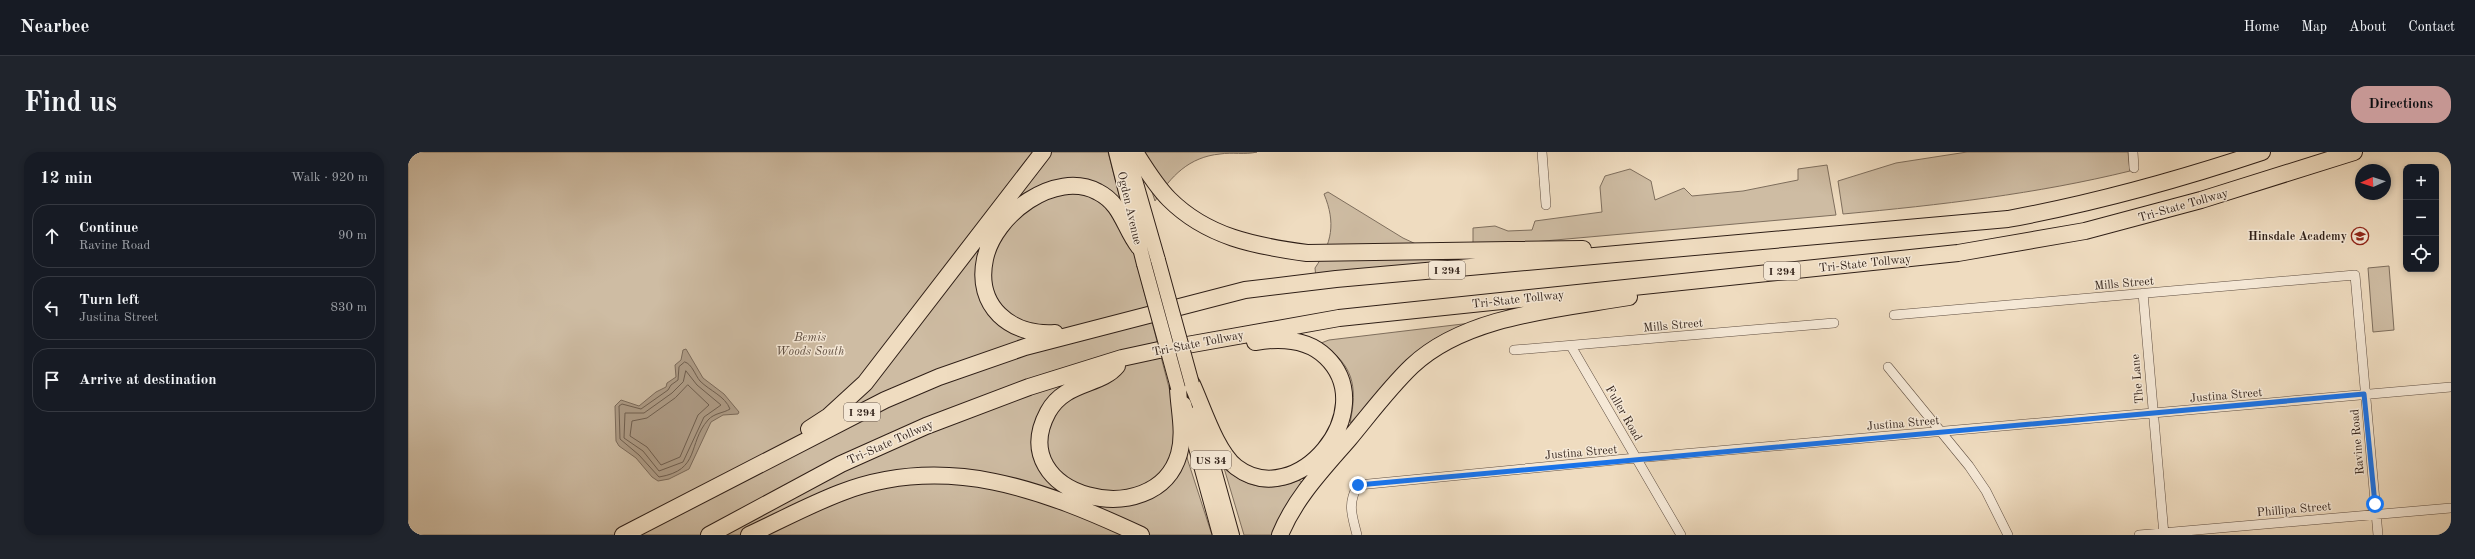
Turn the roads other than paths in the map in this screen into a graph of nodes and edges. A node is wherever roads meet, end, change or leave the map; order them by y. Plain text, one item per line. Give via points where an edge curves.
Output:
1 (1043, 152) edge
2 (1116, 152) edge
3 (1127, 152) edge
4 (1135, 152) edge
5 (1542, 152) edge
6 (2133, 152) edge
7 (2262, 152) edge
8 (2354, 152) edge
9 (2134, 168) dead end
10 (1546, 205) dead end
11 (1139, 247) junction
12 (1648, 251) junction
13 (2355, 275) joint
14 (1722, 278) junction
15 (2143, 293) junction
16 (1894, 315) dead end
17 (1116, 322) junction
18 (1834, 323) dead end
19 (1200, 342) junction
20 (1571, 346) junction
21 (1514, 350) dead end
22 (1122, 358) junction
23 (1888, 367) dead end
24 (1185, 386) junction
25 (2451, 387) edge
26 (2364, 394) junction
27 (2152, 414) junction
28 (1942, 432) junction
29 (1636, 458) junction
30 (758, 466) junction
31 (2451, 508) edge
32 (2376, 514) junction
33 (2164, 534) edge
34 (623, 535) edge
35 (709, 535) edge
36 (749, 535) edge
37 (1141, 535) edge
38 (1220, 535) edge
39 (1232, 535) edge
40 (1280, 535) edge
41 (1357, 535) edge
42 (1681, 535) edge
43 (2008, 535) edge
44 (2139, 535) edge
45 (2378, 535) edge

1 - 30 highway via 865,383 829,416 790,440
2 - 11 main road, Ogden Avenue / US 34
3 - 24 main road, Ogden Avenue / US 34, bridge via 1158,260
4 - 12 highway via 1168,199 1195,221 1211,230 1266,248 1307,253 1546,248
5 - 10 street
6 - 9 street
7 - 12 highway, I 294 via 2135,192 2008,220
8 - 14 highway, Tri-State Tollway / I 294 via 2200,200 2085,231 1958,254
11 - 17 highway via 1131,237 1120,212 1106,197 1087,187 1064,185 1038,194 1010,216 998,231 985,258 983,282 986,295 1000,316 1021,330 1046,334 1061,333
11 - 24 main road, Ogden Avenue / US 34, bridge
12 - 17 highway, I 294 via 1245,290
13 - 15 street, Mills Street
13 - 26 street, Ravine Road
14 - 19 highway, Tri-State Tollway / I 294 via 1339,318
14 - 40 highway via 1702,284 1513,318 1439,346 1413,366 1327,464 1295,506
15 - 16 street, Mills Street
15 - 27 street, The Lane
17 - 30 highway, I 294 via 1025,347 939,377 885,400
18 - 20 street, Mills Street
19 - 22 highway, Tri-State Tollway / I 294
19 - 24 highway via 1229,347 1263,341 1292,340 1316,349 1332,363 1341,378 1345,399 1344,413 1335,436 1309,465 1294,474 1261,478 1236,467 1226,457
20 - 21 street, Mills Street
20 - 29 street, Fuller Road
22 - 24 highway via 1111,373 1077,386 1063,395 1049,411 1044,422 1041,446 1043,458 1053,478 1074,494 1095,500 1117,501 1145,496 1165,483 1173,471 1182,442
22 - 35 highway, Tri-State Tollway / I 294 via 1029,387 926,426 841,464
23 - 28 street
24 - 38 main road, US 34 via 1185,406
24 - 39 main road, US 34
25 - 26 street, Justina Street
26 - 27 street, Justina Street
26 - 32 street, Ravine Road
27 - 28 street, Justina Street
27 - 33 street, The Lane
28 - 29 street, Justina Street
28 - 43 street via 1986,492
29 - 41 street, Justina Street via 1358,485 1351,497 1351,514
29 - 42 street, Fuller Road
30 - 34 highway, I 294
31 - 32 street, Phillipa Street
32 - 33 street, Phillipa Street
32 - 45 street, Ravine Road
33 - 44 street, Phillipa Street
36 - 37 highway via 841,493 886,479 938,475 964,476 1019,486

